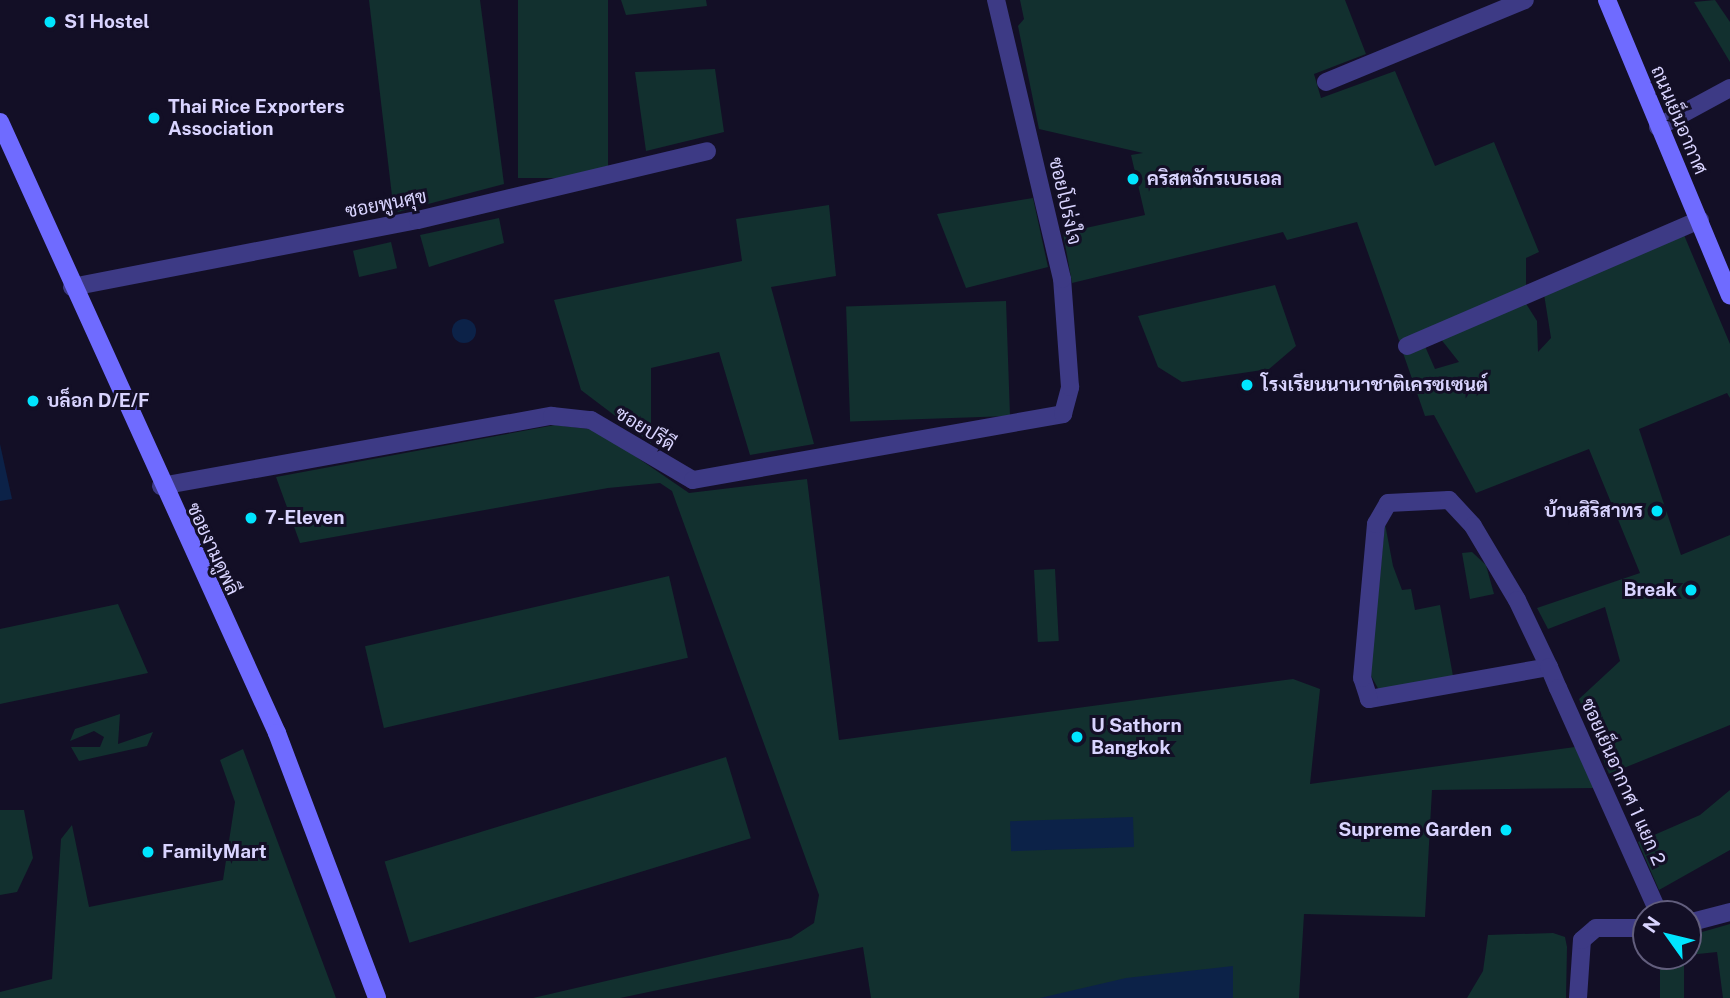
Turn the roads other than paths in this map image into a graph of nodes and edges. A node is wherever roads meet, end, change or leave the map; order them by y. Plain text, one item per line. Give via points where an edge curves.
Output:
1 (996, 0) edge
2 (1525, 0) edge
3 (1607, 0) edge
4 (1326, 82) dead end
5 (1730, 88) edge
6 (0, 122) edge
7 (1658, 127) junction
8 (707, 151) dead end
9 (1700, 220) junction
10 (72, 287) junction
11 (1730, 295) edge
12 (1407, 345) dead end
13 (1063, 414) joint
14 (161, 486) junction
15 (1549, 667) junction
16 (1653, 900) edge
17 (1730, 912) edge
18 (1702, 919) edge
19 (1632, 928) edge
20 (377, 998) edge
21 (1578, 998) edge

1 - 13 street, ซอยโปร่งใจ via 1062,279 1070,387
2 - 4 street
3 - 7 street, ถนนเย็นอากาศ
5 - 7 street
6 - 10 street, ซอยงามดูพลี
7 - 9 street, ถนนเย็นอากาศ
8 - 10 street, ซอยพูนศุข via 418,220
9 - 11 street, ถนนเย็นอากาศ
9 - 12 street
10 - 14 street, ซอยงามดูพลี
13 - 14 street, ซอยปรีดี via 692,480 591,420 552,416
14 - 20 street, ซอยงามดูพลี via 277,733
15 - 15 street, ซอยเย็นอากาศ 1 แยก 2 via 1460,506 1421,498 1388,503 1376,524 1362,678 1369,699
15 - 16 street, ซอยเย็นอากาศ 1 แยก 2
17 - 18 street
19 - 21 street via 1596,928 1581,940

